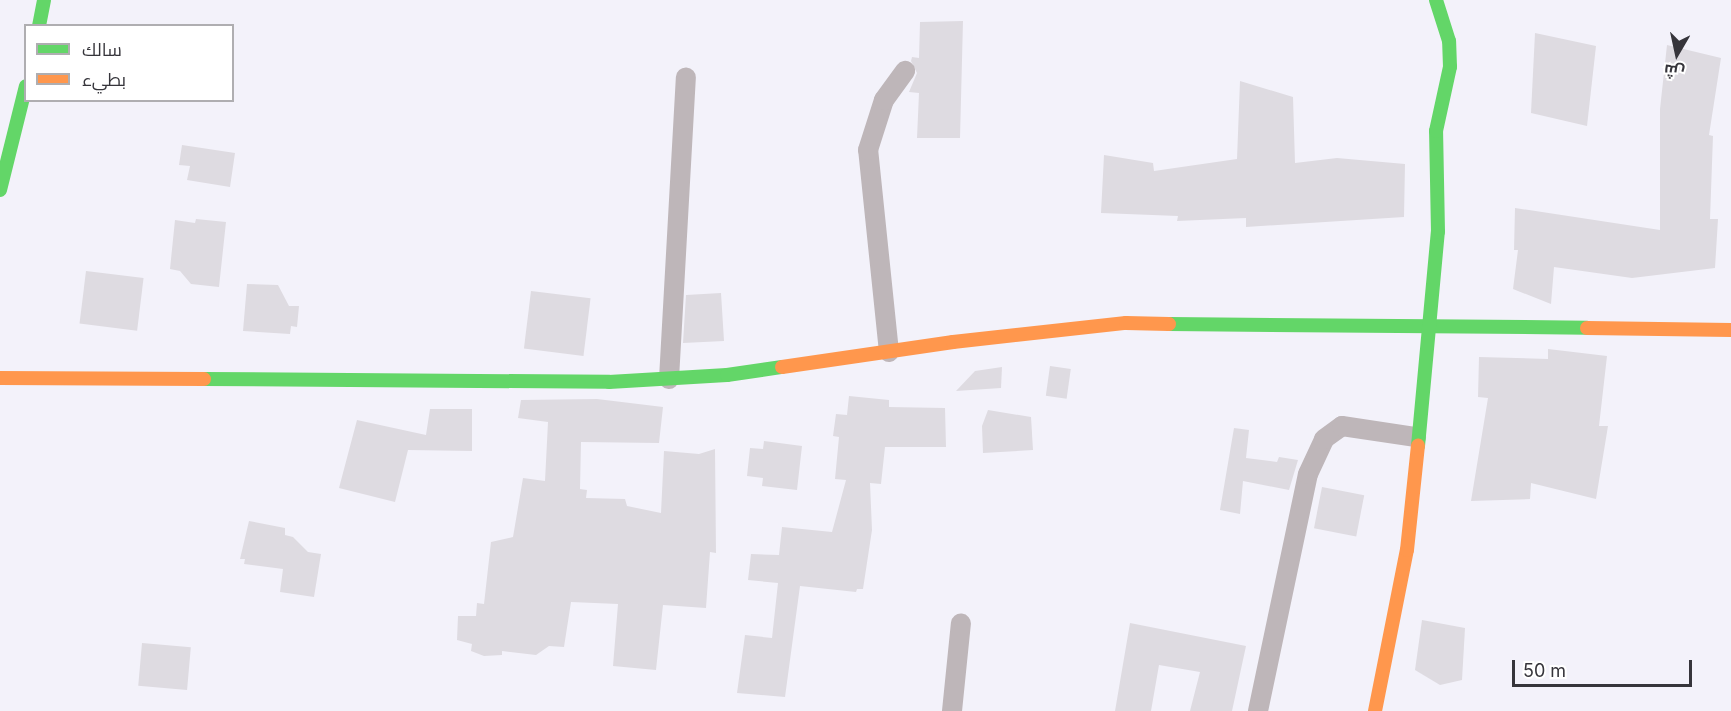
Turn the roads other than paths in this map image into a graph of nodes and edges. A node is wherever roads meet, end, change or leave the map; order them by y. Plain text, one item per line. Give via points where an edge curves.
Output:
1 (44, 0) edge
2 (1436, 0) edge
3 (39, 24) edge
4 (905, 71) dead end
5 (687, 76) dead end
6 (24, 94) edge
7 (0, 190) edge
8 (1431, 325) junction
9 (1731, 330) edge
10 (889, 352) junction
11 (0, 378) edge
12 (669, 379) junction
13 (1416, 437) junction
14 (961, 623) dead end
15 (952, 711) edge
16 (1258, 711) edge
17 (1375, 711) edge

1 - 3 street
2 - 8 street via 1449,41 1450,67 1436,131 1438,232
4 - 10 street via 884,100 868,150
5 - 12 street
6 - 7 street
8 - 9 street
8 - 10 street via 1126,323
8 - 13 street
10 - 12 street via 745,373
11 - 12 street via 385,383
13 - 16 street via 1342,426 1324,439 1308,474
13 - 17 street via 1407,550
14 - 15 street

